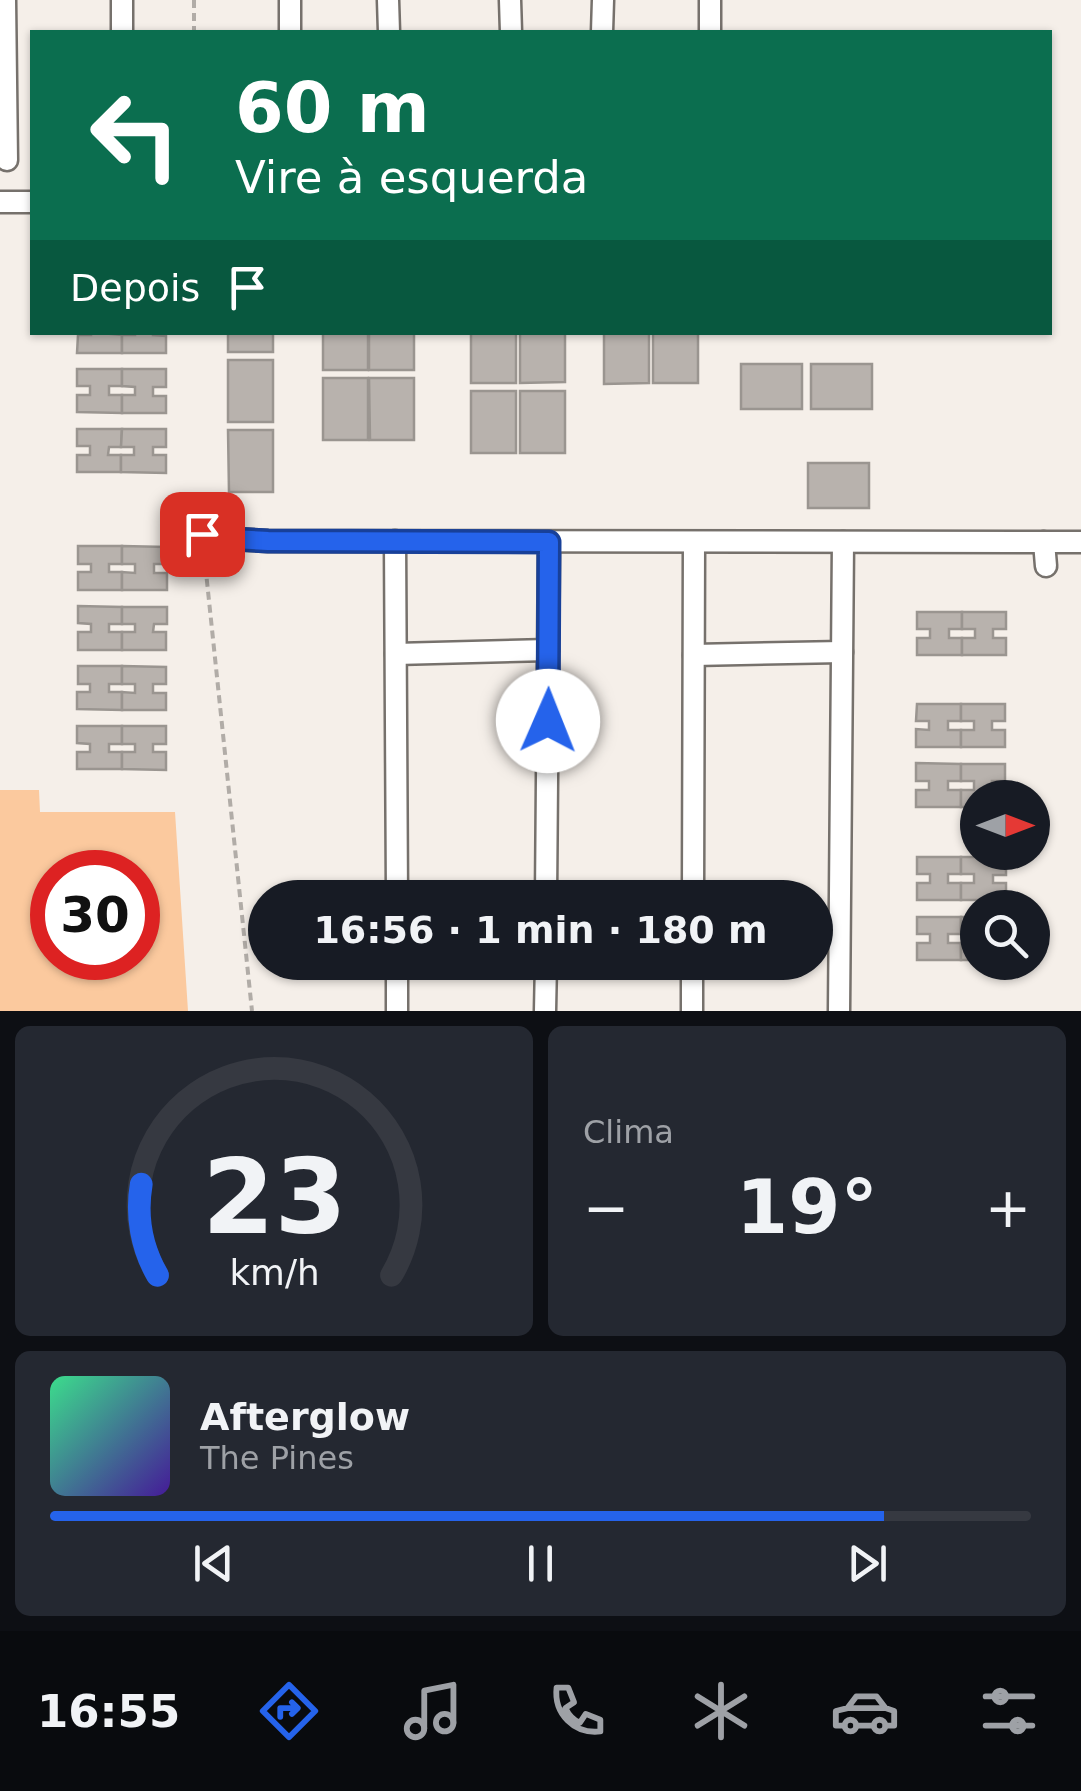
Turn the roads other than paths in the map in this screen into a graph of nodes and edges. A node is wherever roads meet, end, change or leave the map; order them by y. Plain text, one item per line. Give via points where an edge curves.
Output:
1 (6, 0) edge
2 (122, 0) edge
3 (290, 0) edge
4 (388, 0) edge
5 (510, 0) edge
6 (603, 0) edge
7 (710, 0) edge
8 (122, 30) edge
9 (290, 30) edge
10 (389, 30) edge
11 (511, 30) edge
12 (602, 30) edge
13 (710, 30) edge
14 (7, 160) dead end
15 (0, 202) edge
16 (30, 202) edge
17 (202, 534) road end
18 (396, 541) junction
19 (549, 542) junction
20 (694, 542) junction
21 (843, 542) junction
22 (1044, 542) junction
23 (1081, 542) edge
24 (1046, 566) dead end
25 (548, 650) junction
26 (842, 652) junction
27 (396, 654) junction
28 (694, 655) junction
29 (397, 880) edge
30 (546, 880) edge
31 (692, 880) edge
32 (397, 980) edge
33 (546, 980) edge
34 (692, 980) edge
35 (397, 1011) edge
36 (545, 1011) edge
37 (692, 1011) edge
38 (839, 1011) edge

1 - 14 street
2 - 8 street
3 - 9 street
4 - 10 street
5 - 11 street
6 - 12 street
7 - 13 street
15 - 16 street
17 - 18 street
18 - 19 street
18 - 27 street
19 - 20 street
19 - 25 street
20 - 21 street
20 - 28 street
21 - 22 street
21 - 26 street
22 - 23 street
22 - 24 street
25 - 27 street
25 - 30 street
26 - 28 street
26 - 38 street
27 - 29 street
28 - 31 street
32 - 35 street
33 - 36 street
34 - 37 street

